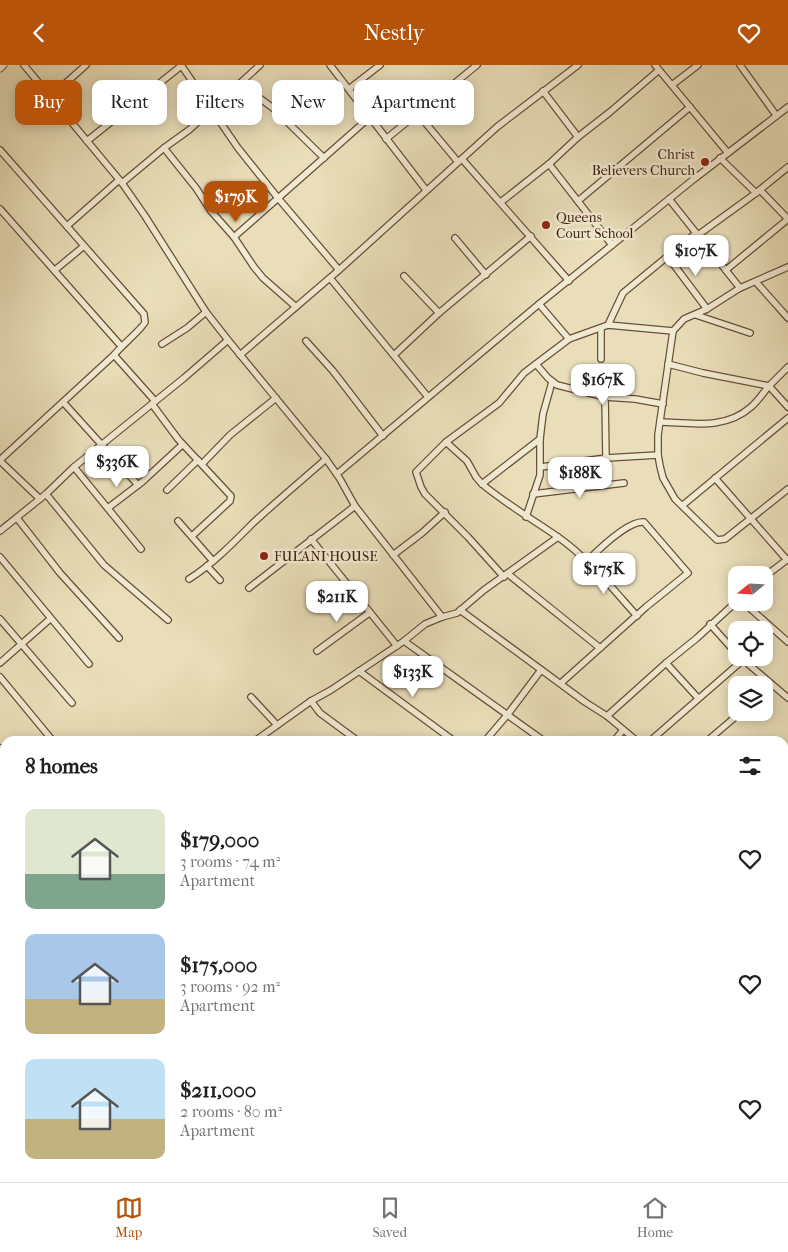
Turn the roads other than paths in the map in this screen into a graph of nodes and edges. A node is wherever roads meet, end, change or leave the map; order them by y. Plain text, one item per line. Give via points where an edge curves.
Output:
1 (3, 65) edge
2 (24, 65) edge
3 (86, 65) edge
4 (181, 65) edge
5 (249, 65) edge
6 (260, 65) edge
7 (330, 65) edge
8 (380, 65) edge
9 (477, 65) edge
10 (578, 65) edge
11 (698, 65) edge
12 (740, 65) edge
13 (0, 68) edge
14 (657, 68) edge
15 (253, 71) junction
16 (36, 80) edge
17 (69, 80) edge
18 (192, 80) edge
19 (244, 80) edge
20 (459, 80) edge
21 (672, 85) junction
22 (349, 89) junction
23 (543, 91) junction
24 (354, 96) edge
25 (262, 100) edge
26 (690, 107) junction
27 (788, 107) edge
28 (776, 115) junction
29 (74, 125) edge
30 (194, 125) edge
31 (222, 125) edge
32 (361, 125) edge
33 (376, 125) edge
34 (404, 125) edge
35 (428, 125) edge
36 (578, 137) junction
37 (386, 139) junction
38 (87, 141) junction
39 (164, 148) junction
40 (0, 150) edge
41 (728, 153) junction
42 (324, 158) junction
43 (720, 158) junction
44 (460, 160) junction
45 (548, 164) junction
46 (788, 167) edge
47 (121, 182) junction
48 (426, 191) junction
49 (758, 191) junction
50 (278, 198) junction
51 (669, 199) junction
52 (578, 201) junction
53 (502, 202) junction
54 (0, 209) edge
55 (788, 219) edge
56 (67, 226) junction
57 (697, 234) junction
58 (531, 236) junction
59 (234, 237) junction
60 (455, 238) dead end
61 (612, 245) junction
62 (84, 246) junction
63 (668, 257) junction
64 (788, 267) edge
65 (55, 270) junction
66 (339, 270) junction
67 (726, 270) junction
68 (486, 275) junction
69 (404, 276) dead end
70 (330, 278) junction
71 (569, 281) junction
72 (756, 281) junction
73 (740, 288) junction
74 (539, 304) junction
75 (296, 307) junction
76 (707, 309) junction
77 (206, 312) junction
78 (439, 313) junction
79 (696, 315) junction
80 (788, 318) edge
81 (608, 325) junction
82 (600, 327) junction
83 (673, 331) junction
84 (750, 333) dead end
85 (569, 339) junction
86 (228, 341) junction
87 (306, 341) dead end
88 (162, 344) dead end
89 (121, 345) junction
90 (114, 355) junction
91 (240, 355) junction
92 (394, 355) junction
93 (601, 359) dead end
94 (536, 364) junction
95 (668, 364) junction
96 (788, 367) edge
97 (552, 382) junction
98 (769, 386) junction
99 (428, 397) junction
100 (605, 397) junction
101 (276, 398) junction
102 (63, 402) junction
103 (154, 403) junction
104 (663, 404) junction
105 (788, 407) edge
106 (788, 419) edge
107 (660, 422) junction
108 (383, 436) junction
109 (540, 439) junction
110 (446, 442) junction
111 (102, 445) junction
112 (182, 445) junction
113 (658, 455) junction
114 (606, 458) junction
115 (326, 459) junction
116 (0, 461) edge
117 (200, 462) junction
118 (74, 467) junction
119 (541, 467) junction
120 (337, 474) junction
121 (715, 478) junction
122 (624, 483) dead end
123 (482, 484) junction
124 (138, 485) junction
125 (788, 489) edge
126 (167, 490) dead end
127 (46, 494) junction
128 (533, 494) junction
129 (40, 499) junction
130 (683, 505) junction
131 (355, 506) junction
132 (108, 508) junction
133 (445, 512) junction
134 (526, 517) junction
135 (17, 518) junction
136 (751, 520) junction
137 (178, 521) dead end
138 (0, 531) edge
139 (192, 536) junction
140 (558, 537) junction
141 (312, 539) junction
142 (141, 549) dead end
143 (393, 555) junction
144 (0, 557) edge
145 (786, 560) edge
146 (213, 561) junction
147 (587, 561) junction
148 (207, 566) junction
149 (788, 569) edge
150 (773, 570) edge
151 (506, 575) junction
152 (189, 579) dead end
153 (220, 580) dead end
154 (249, 588) dead end
155 (728, 609) edge
156 (460, 610) junction
157 (753, 611) edge
158 (370, 613) junction
159 (636, 616) junction
160 (442, 617) junction
161 (0, 619) edge
162 (50, 619) junction
163 (168, 620) dead end
164 (710, 625) junction
165 (119, 638) dead end
166 (404, 641) junction
167 (788, 643) edge
168 (728, 644) edge
169 (22, 645) junction
170 (397, 645) junction
171 (600, 648) junction
172 (317, 651) dead end
173 (0, 663) edge
174 (666, 663) junction
175 (89, 665) dead end
176 (733, 666) edge
177 (749, 666) edge
178 (541, 669) junction
179 (359, 671) junction
180 (761, 676) edge
181 (0, 677) edge
182 (561, 683) junction
183 (773, 687) edge
184 (251, 697) dead end
185 (698, 698) junction
186 (788, 698) edge
187 (311, 701) junction
188 (72, 703) dead end
189 (508, 714) junction
190 (607, 716) junction
191 (731, 721) edge
192 (277, 725) junction
193 (623, 730) junction
194 (50, 736) edge
195 (266, 736) edge
196 (351, 736) edge
197 (447, 736) edge
198 (489, 736) edge
199 (537, 736) edge
200 (618, 736) edge
201 (631, 736) edge
202 (656, 736) edge
203 (713, 736) edge

1 - 13 street
2 - 16 street
3 - 17 street
4 - 18 street
4 - 38 street
5 - 15 street
6 - 15 street
7 - 22 street
8 - 22 street
9 - 20 street
10 - 23 street
11 - 21 street
12 - 28 street
14 - 21 street
14 - 36 street
15 - 19 street
21 - 26 street
22 - 24 street
23 - 36 street
23 - 44 street
25 - 42 street
26 - 41 street
26 - 52 street
27 - 28 street
28 - 41 street
29 - 38 street
30 - 39 street
31 - 50 street
32 - 42 street
33 - 37 street
34 - 37 street
35 - 44 street
36 - 45 street
37 - 48 street
38 - 47 street
39 - 47 street
39 - 59 street
40 - 56 street
41 - 43 street
42 - 50 street
43 - 49 street
43 - 51 street
44 - 48 street
44 - 53 street
45 - 52 street
45 - 53 street
46 - 49 street
47 - 56 street
47 - 77 street
48 - 66 street
49 - 55 street
49 - 57 street
50 - 59 street
50 - 66 street
51 - 57 street
51 - 61 street
52 - 61 street
53 - 58 street
54 - 65 street
55 - 67 street
56 - 62 street
57 - 63 street
57 - 67 street
58 - 68 street
58 - 71 street
59 - 75 street via 263,278
60 - 68 street
61 - 71 street
62 - 65 street
62 - 89 street via 144,314 145,323
63 - 76 street
63 - 81 street via 623,293
64 - 72 street
65 - 89 street
66 - 70 street
67 - 73 street
68 - 78 street
69 - 78 street
70 - 75 street
70 - 92 street
71 - 74 street
72 - 73 street
72 - 80 street
73 - 76 street
74 - 85 street
74 - 99 street
75 - 91 street
76 - 79 street
77 - 86 street
77 - 88 street
78 - 92 street
79 - 83 street via 684,319
79 - 84 street
81 - 82 street
81 - 83 street
82 - 85 street
82 - 93 street
83 - 95 street
85 - 94 street
86 - 91 street
86 - 103 street
87 - 108 street
89 - 90 street
90 - 102 street
90 - 103 street
91 - 101 street
92 - 99 street
94 - 97 street
94 - 110 street via 524,373 499,403
95 - 98 street
95 - 104 street
96 - 98 street
97 - 100 street
97 - 109 street
98 - 105 street
98 - 107 street via 751,407 730,420 711,424
99 - 108 street
100 - 104 street
100 - 114 street
101 - 115 street
101 - 117 street
102 - 111 street
102 - 116 street
103 - 111 street
103 - 112 street
104 - 107 street
106 - 121 street
107 - 113 street
108 - 120 street
109 - 119 street
109 - 123 street
110 - 123 street via 467,461
110 - 133 street via 416,472 423,491
111 - 118 street
111 - 124 street
112 - 117 street
112 - 124 street
113 - 114 street
113 - 130 street via 668,489
114 - 119 street
115 - 120 street
115 - 146 street
116 - 129 street
117 - 126 street
117 - 139 street via 232,498
118 - 127 street
118 - 132 street
119 - 128 street
120 - 131 street
121 - 130 street
121 - 136 street
122 - 128 street
123 - 134 street
124 - 132 street
125 - 136 street
127 - 129 street
127 - 163 street via 104,565
128 - 134 street
129 - 135 street
130 - 136 street via 718,540
131 - 141 street
131 - 143 street
132 - 142 street
133 - 143 street
133 - 151 street
134 - 140 street
135 - 138 street
135 - 165 street via 60,573
136 - 145 street
137 - 139 street
139 - 146 street
140 - 147 street
140 - 151 street
141 - 154 street
141 - 158 street
143 - 160 street
144 - 162 street
145 - 149 street
145 - 150 street
146 - 148 street
147 - 159 street
147 - 159 street via 633,523 644,522 688,573
148 - 152 street
148 - 153 street
151 - 156 street
151 - 171 street
155 - 164 street
156 - 160 street
156 - 178 street
157 - 167 street
158 - 170 street
158 - 172 street
159 - 171 street
160 - 166 street via 425,624
161 - 169 street
162 - 169 street
162 - 175 street
164 - 168 street
164 - 174 street
166 - 170 street
166 - 189 street
169 - 173 street
169 - 188 street
170 - 179 street
171 - 182 street
174 - 185 street
174 - 190 street
176 - 185 street
177 - 180 street
178 - 182 street
178 - 189 street
179 - 187 street
179 - 197 street
181 - 194 street
182 - 190 street
183 - 186 street
184 - 192 street
185 - 202 street
187 - 192 street
187 - 196 street via 320,713
189 - 198 street
189 - 199 street
190 - 193 street
191 - 203 street
192 - 195 street
193 - 200 street
193 - 201 street

